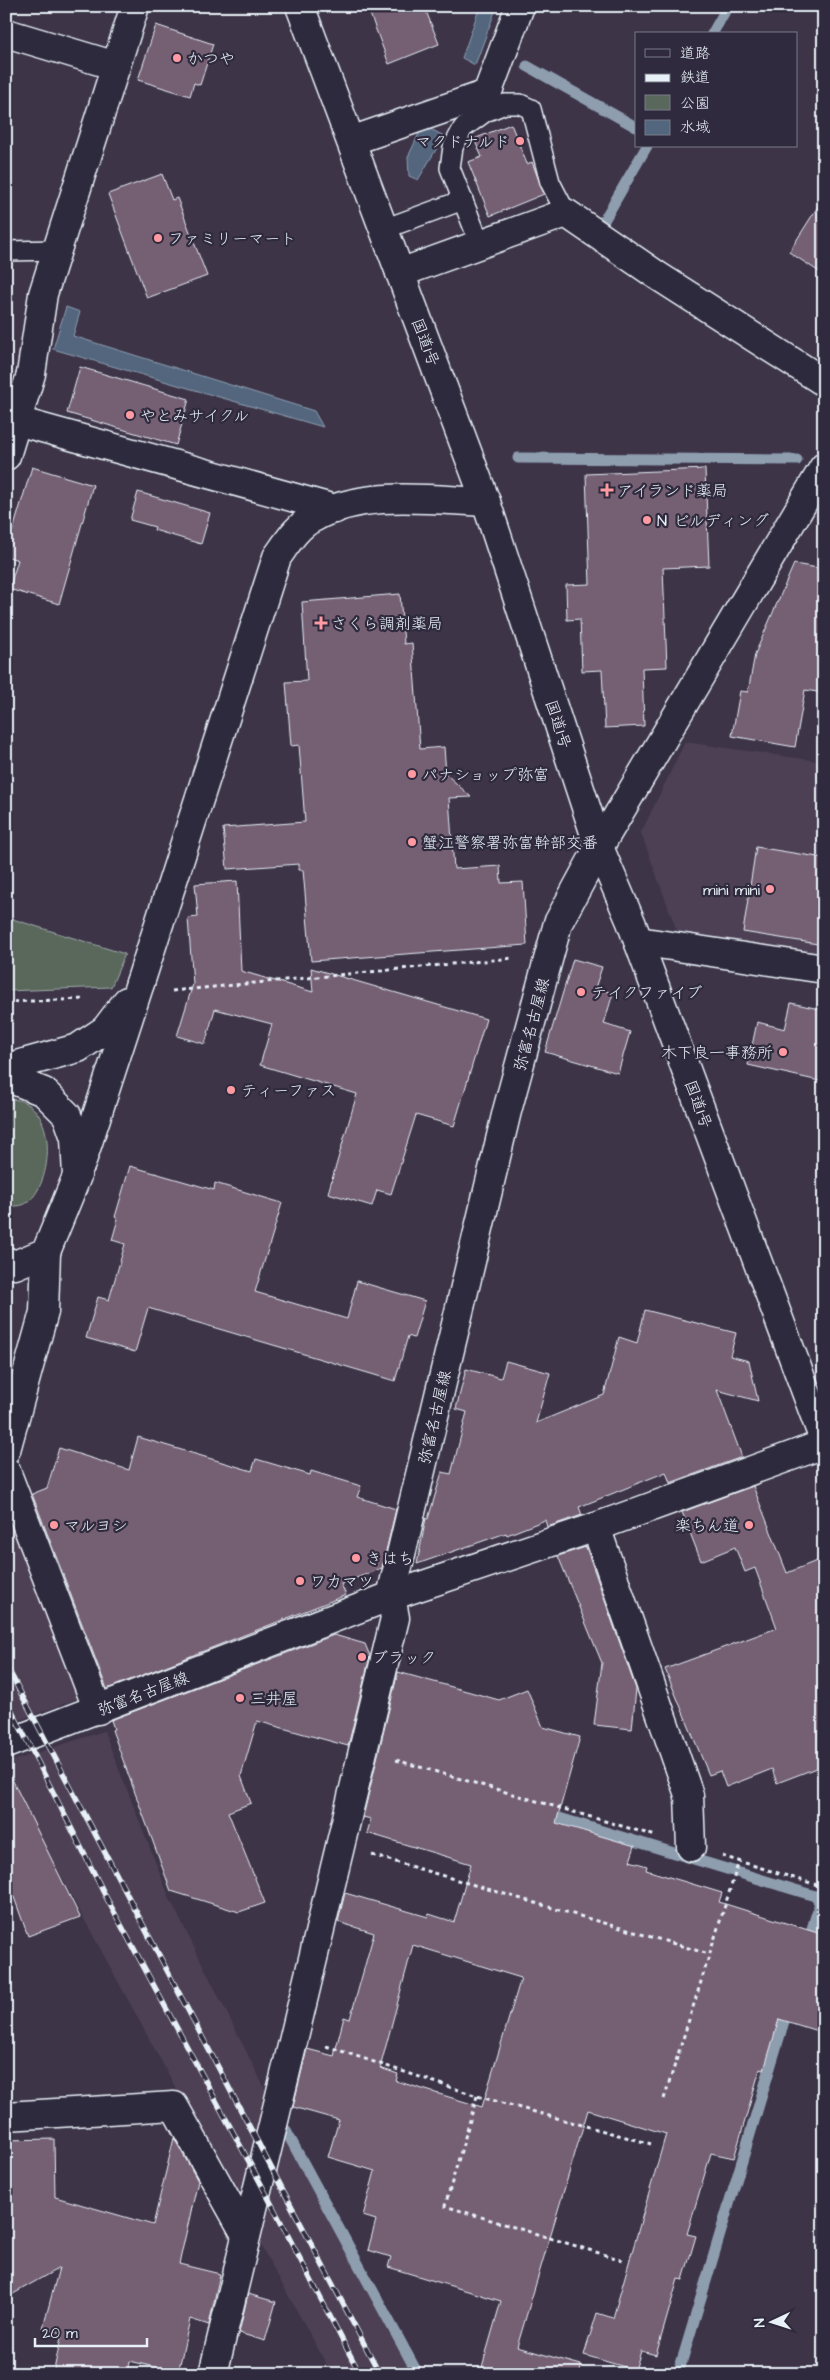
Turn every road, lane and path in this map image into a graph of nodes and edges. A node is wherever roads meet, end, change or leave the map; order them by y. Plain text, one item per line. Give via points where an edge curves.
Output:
1 (135, 6) edge
2 (300, 6) edge
3 (520, 6) edge
4 (6, 33) edge
5 (116, 66) junction
6 (351, 141) junction
7 (463, 200) junction
8 (566, 212) junction
9 (384, 229) junction
10 (480, 244) junction
11 (58, 250) junction
12 (6, 251) edge
13 (400, 272) junction
14 (824, 382) edge
15 (15, 406) edge
16 (6, 456) edge
17 (824, 467) edge
18 (486, 502) junction
19 (335, 509) junction
20 (599, 847) junction
21 (638, 941) junction
22 (550, 955) junction
23 (824, 969) edge
24 (152, 987) junction
25 (89, 999) dead end
26 (6, 1002) edge
27 (6, 1068) edge
28 (6, 1078) edge
29 (77, 1176) junction
30 (46, 1252) junction
31 (6, 1261) edge
32 (824, 1440) edge
33 (824, 1444) edge
34 (6, 1450) edge
35 (6, 1471) edge
36 (596, 1527) junction
37 (391, 1596) junction
38 (98, 1710) junction
39 (6, 1744) edge
40 (364, 1751) junction
41 (341, 1846) junction
42 (691, 1847) junction
43 (739, 1861) junction
44 (824, 1887) edge
45 (709, 1954) junction
46 (295, 2036) junction
47 (477, 2096) junction
48 (664, 2100) dead end
49 (6, 2116) edge
50 (651, 2144) dead end
51 (246, 2235) junction
52 (622, 2260) dead end
53 (213, 2374) edge

1 - 5 main road
2 - 6 main road, 国道1号
3 - 6 main road via 487,94
4 - 5 main road
5 - 11 main road
6 - 9 main road, 国道1号
7 - 8 lane via 450,168 453,147 463,128 499,106 520,104 531,109 550,182
7 - 9 lane
7 - 10 lane
8 - 10 main road
8 - 14 main road via 658,276
9 - 13 main road, 国道1号
10 - 13 main road
11 - 12 lane
11 - 15 main road via 43,294 31,374
13 - 18 main road, 国道1号
15 - 16 main road
15 - 19 main road
17 - 20 main road, 弥富名古屋線
18 - 19 main road via 375,499
18 - 20 main road, 国道1号
19 - 24 main road via 306,522 277,557
20 - 21 main road, 国道1号
20 - 22 main road, 弥富名古屋線 via 558,923
21 - 23 main road
21 - 32 main road, 国道1号
22 - 24 path
22 - 37 main road, 弥富名古屋線 via 507,1111
24 - 27 main road via 105,1030 78,1048
24 - 29 main road
25 - 26 path
28 - 29 main road via 44,1092 67,1115 75,1138
29 - 30 main road
30 - 31 main road via 15,1265
30 - 34 main road via 44,1312
33 - 36 main road
35 - 38 main road
36 - 37 main road
36 - 42 main road via 689,1795
37 - 38 main road, 弥富名古屋線
37 - 40 main road via 395,1618
38 - 39 main road, 弥富名古屋線
40 - 41 main road
40 - 42 path
41 - 45 path
41 - 46 main road
42 - 43 path
43 - 44 path
43 - 45 path
45 - 48 path
46 - 47 path
46 - 51 main road
47 - 50 path
47 - 52 path via 445,2206
49 - 51 main road via 174,2106
51 - 53 main road

